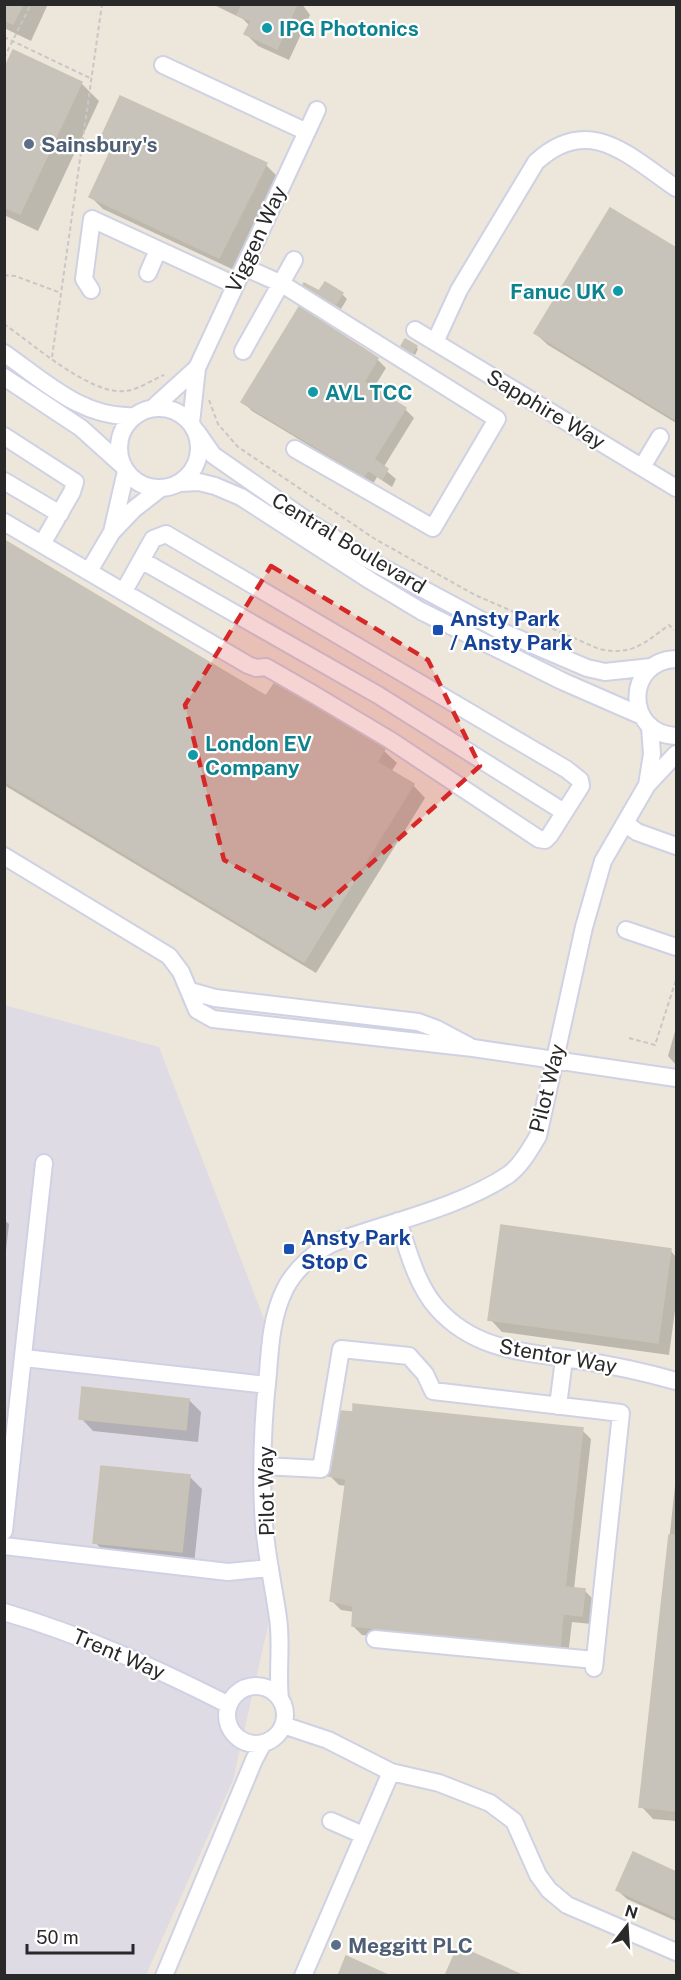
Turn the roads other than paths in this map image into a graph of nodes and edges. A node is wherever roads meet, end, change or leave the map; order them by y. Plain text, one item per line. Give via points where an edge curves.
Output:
1 (163, 65) dead end
2 (317, 110) dead end
3 (307, 132) junction
4 (676, 188) edge
5 (158, 250) junction
6 (294, 260) dead end
7 (244, 267) junction
8 (148, 273) dead end
9 (282, 284) junction
10 (235, 285) junction
11 (91, 290) dead end
12 (415, 330) dead end
13 (435, 342) junction
14 (243, 351) dead end
15 (4, 353) edge
16 (197, 368) junction
17 (4, 377) edge
18 (154, 407) junction
19 (134, 416) junction
20 (194, 428) junction
21 (4, 436) edge
22 (660, 437) dead end
23 (295, 449) dead end
24 (642, 467) junction
25 (124, 468) junction
26 (4, 481) edge
27 (180, 483) junction
28 (162, 488) junction
29 (676, 488) edge
30 (60, 514) junction
31 (4, 522) edge
32 (112, 532) junction
33 (42, 544) junction
34 (141, 560) junction
35 (89, 571) junction
36 (124, 591) junction
37 (675, 638) edge
38 (676, 659) edge
39 (653, 666) junction
40 (646, 721) junction
41 (676, 735) edge
42 (676, 754) edge
43 (647, 785) junction
44 (564, 812) junction
45 (625, 824) junction
46 (676, 846) edge
47 (4, 856) edge
48 (626, 930) dead end
49 (676, 947) edge
50 (555, 1060) junction
51 (676, 1077) edge
52 (44, 1163) dead end
53 (398, 1221) junction
54 (24, 1358) junction
55 (564, 1359) junction
56 (676, 1381) edge
57 (267, 1385) junction
58 (558, 1406) junction
59 (263, 1466) junction
60 (4, 1531) edge
61 (4, 1546) edge
62 (270, 1568) junction
63 (4, 1612) edge
64 (375, 1639) dead end
65 (280, 1649) junction
66 (251, 1687) junction
67 (280, 1699) junction
68 (229, 1705) junction
69 (283, 1725) junction
70 (240, 1739) junction
71 (263, 1743) junction
72 (391, 1772) junction
73 (243, 1785) junction
74 (331, 1821) dead end
75 (363, 1835) junction
76 (676, 1952) edge
77 (164, 1976) edge
78 (303, 1976) edge

1 - 3 street
2 - 3 street, Viggen Way
3 - 7 street, Viggen Way
4 - 13 street via 618,149 595,140 576,139 552,147 536,162 459,290
5 - 8 street
5 - 10 street
5 - 11 street via 92,219 84,279
6 - 9 street
7 - 9 street
7 - 10 street, Viggen Way
9 - 14 street
9 - 23 street via 497,420 433,528
10 - 16 street, Viggen Way
12 - 13 street, Sapphire Way
13 - 24 street, Sapphire Way
15 - 19 street via 82,406 113,417
16 - 18 street, Viggen Way
16 - 20 street, Viggen Way
17 - 25 street via 81,428
18 - 19 street
18 - 20 street via 176,411
19 - 25 street via 119,442
20 - 27 street via 200,443 198,461
20 - 39 street, Central Boulevard via 213,455 312,524 367,559 503,632 587,668 605,672
21 - 30 street via 75,482
22 - 24 street
24 - 29 street, Sapphire Way
25 - 28 street via 143,484
25 - 32 street
26 - 30 street
27 - 28 street
27 - 40 street, Central Boulevard via 199,482 241,497 422,611
28 - 32 street
30 - 33 street
31 - 33 street
32 - 35 street
33 - 35 street
34 - 36 street
34 - 44 street via 378,695
34 - 44 street via 153,539 166,534 566,769 580,780 581,786
35 - 36 street
36 - 44 street via 248,665 266,667 390,740 539,839 550,835
37 - 39 street
38 - 39 street, Central Boulevard
39 - 40 street, Pilot Way via 640,682 637,694
40 - 41 street, Central Boulevard via 662,733
40 - 43 street, Pilot Way via 652,754
42 - 43 street, Pilot Way
43 - 45 street, Pilot Way
45 - 46 street
45 - 50 street, Pilot Way via 603,861
47 - 50 street via 169,956 197,1010 213,1020
48 - 49 street
50 - 51 street
50 - 53 street, Pilot Way via 538,1136 509,1175 472,1194
52 - 54 street
53 - 55 street, Stentor Way via 423,1287 437,1308 458,1327 486,1344 516,1353
53 - 57 street, Pilot Way via 335,1242 311,1257 286,1286 272,1328
54 - 57 street
54 - 60 street
55 - 56 street, Stentor Way via 631,1369
55 - 58 street
57 - 59 street, Pilot Way
58 - 59 street via 433,1391 425,1374 409,1356 341,1349 321,1468
58 - 64 street via 621,1413 594,1664
59 - 62 street, Pilot Way via 263,1510
61 - 62 street via 228,1572
62 - 65 street, Pilot Way
63 - 68 street, Trent Way via 154,1666
65 - 66 street, Pilot Way via 268,1675
65 - 67 street, Pilot Way
66 - 67 street via 270,1690
66 - 68 street via 242,1690
67 - 69 street
68 - 70 street via 227,1721
69 - 71 street via 277,1736
69 - 72 street via 328,1740
70 - 71 street via 249,1744
70 - 73 street via 246,1762
71 - 73 street
72 - 75 street
72 - 76 street via 439,1783 505,1812 514,1821 538,1875 567,1905
73 - 77 street
74 - 75 street
75 - 78 street

